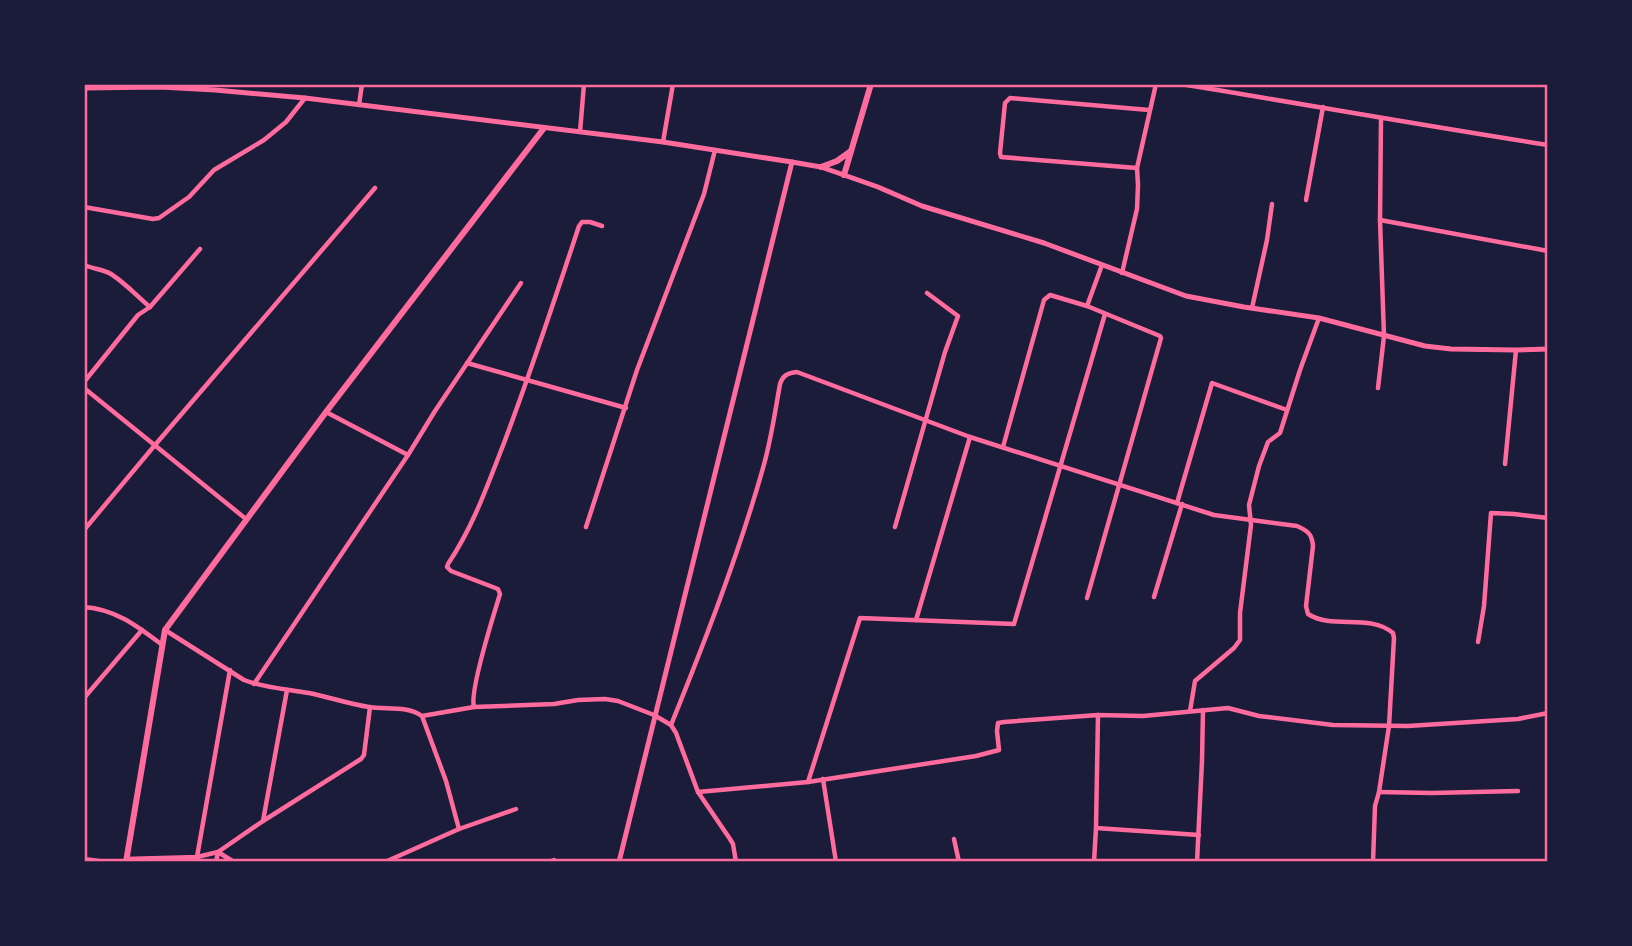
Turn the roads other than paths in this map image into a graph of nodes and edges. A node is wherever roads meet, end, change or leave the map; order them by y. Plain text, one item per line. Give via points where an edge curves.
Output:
1 (362, 84) edge
2 (584, 84) edge
3 (673, 84) edge
4 (871, 84) edge
5 (1156, 84) edge
6 (1181, 84) edge
7 (160, 86) edge
8 (84, 88) edge
9 (304, 98) junction
10 (359, 105) junction
11 (1323, 107) junction
12 (1149, 110) junction
13 (1381, 119) junction
14 (544, 128) junction
15 (580, 132) junction
16 (663, 142) junction
17 (1548, 145) edge
18 (715, 150) junction
19 (852, 150) junction
20 (792, 162) junction
21 (821, 167) junction
22 (1137, 168) junction
23 (844, 175) junction
24 (375, 188) dead end
25 (1306, 200) dead end
26 (1272, 204) dead end
27 (84, 207) edge
28 (1380, 220) junction
29 (602, 226) dead end
30 (200, 249) dead end
31 (1548, 251) edge
32 (84, 265) edge
33 (1102, 265) junction
34 (1122, 273) junction
35 (521, 283) dead end
36 (927, 293) dead end
37 (1087, 306) junction
38 (150, 307) junction
39 (1252, 308) junction
40 (1105, 314) junction
41 (1319, 318) junction
42 (1384, 336) junction
43 (1548, 348) edge
44 (1517, 350) junction
45 (467, 363) junction
46 (527, 380) junction
47 (84, 382) edge
48 (84, 388) edge
49 (1378, 388) dead end
50 (626, 408) junction
51 (1287, 410) junction
52 (326, 412) junction
53 (925, 421) junction
54 (970, 438) junction
55 (155, 445) junction
56 (1003, 447) junction
57 (408, 455) junction
58 (1505, 464) dead end
59 (1061, 465) junction
60 (1119, 484) junction
61 (1180, 503) junction
62 (1548, 518) edge
63 (246, 519) junction
64 (1251, 520) junction
65 (586, 527) dead end
66 (895, 527) dead end
67 (84, 530) edge
68 (1154, 597) dead end
69 (1087, 598) dead end
70 (85, 607) edge
71 (916, 620) junction
72 (142, 629) junction
73 (165, 630) junction
74 (1478, 642) dead end
75 (162, 643) junction
76 (230, 670) junction
77 (254, 684) junction
78 (286, 690) junction
79 (84, 698) edge
80 (370, 707) junction
81 (474, 707) junction
82 (1203, 710) junction
83 (1190, 711) junction
84 (1548, 713) edge
85 (654, 715) junction
86 (1098, 715) junction
87 (422, 716) junction
88 (671, 725) junction
89 (1389, 726) junction
90 (824, 779) junction
91 (808, 782) junction
92 (1518, 791) dead end
93 (698, 792) junction
94 (1379, 792) junction
95 (516, 809) dead end
96 (263, 821) junction
97 (1096, 828) junction
98 (459, 829) junction
99 (1199, 835) junction
100 (954, 839) dead end
101 (218, 852) junction
102 (197, 858) junction
103 (84, 859) edge
104 (126, 860) edge
105 (106, 862) edge
106 (216, 862) edge
107 (234, 862) edge
108 (385, 862) edge
109 (619, 862) edge
110 (736, 862) edge
111 (836, 862) edge
112 (959, 862) edge
113 (1094, 862) edge
114 (1197, 862) edge
115 (1373, 862) edge

1 - 10 street
2 - 15 street
3 - 16 street
4 - 19 main road
5 - 12 street
6 - 11 street
7 - 8 street
7 - 9 street
9 - 10 street
9 - 27 street via 286,122 214,170 189,197 159,218
10 - 14 street
11 - 13 street
11 - 25 street
12 - 22 street
12 - 22 street via 1010,98 1005,103 1001,157
13 - 17 street
13 - 28 street
14 - 15 street
14 - 52 main road
15 - 16 street
16 - 18 street
18 - 20 street
18 - 50 street via 704,194
19 - 21 main road
19 - 23 main road
20 - 21 street
20 - 85 street
21 - 23 street
22 - 34 street via 1137,209
23 - 33 street via 922,206
24 - 55 street
26 - 39 street
28 - 31 street
28 - 42 street
29 - 46 street via 590,222 579,226
30 - 38 street
32 - 38 street via 111,275
33 - 34 street
33 - 37 street
34 - 39 street via 1186,296
35 - 45 street
36 - 53 street via 958,316
37 - 40 street
37 - 56 street via 1050,295 1044,300
38 - 47 street via 138,315
39 - 41 street
40 - 59 street
40 - 60 street via 1161,338
41 - 42 street
41 - 51 street
42 - 44 street via 1451,349
42 - 49 street
43 - 44 street
44 - 58 street
45 - 46 street
45 - 57 street
46 - 50 street
46 - 81 street via 475,518 447,567 498,589 500,594 478,671
48 - 55 street
50 - 65 street
51 - 61 street via 1212,383
51 - 64 street via 1280,433 1268,442 1259,466 1249,505
52 - 57 street
52 - 63 main road
53 - 54 street
53 - 66 street
53 - 88 street via 797,372 782,379 744,532
54 - 56 street
54 - 71 street
55 - 63 street
55 - 67 street
56 - 59 street
57 - 77 street
59 - 60 street
59 - 71 street via 1014,624
60 - 61 street
60 - 69 street
61 - 64 street
61 - 68 street
62 - 74 street via 1491,513
63 - 73 main road
64 - 83 street via 1240,640 1195,681
64 - 89 street via 1297,526 1312,536 1308,614 1318,619 1380,624 1393,633
70 - 72 street via 108,610
71 - 91 street via 860,618
72 - 75 street
72 - 79 street
73 - 75 main road
73 - 76 street
75 - 104 main road
76 - 77 street
76 - 102 street
77 - 78 street
78 - 80 street
78 - 96 street
80 - 87 street via 401,708
80 - 96 street via 361,759
81 - 85 street via 605,699
81 - 87 street
82 - 83 street
82 - 89 street via 1228,709 1333,725
82 - 99 street
83 - 86 street
84 - 89 street via 1518,719
85 - 88 street
85 - 109 street
86 - 90 street via 998,723 999,750
86 - 97 street
87 - 98 street
88 - 93 street
89 - 94 street
90 - 91 street
90 - 111 street
91 - 93 street
92 - 94 street
93 - 110 street via 730,839
94 - 115 street
95 - 98 street
96 - 101 street
97 - 99 street
97 - 113 street
98 - 108 street
99 - 114 street
100 - 112 street
101 - 102 street
101 - 106 street
101 - 107 street
102 - 104 street
103 - 105 street

